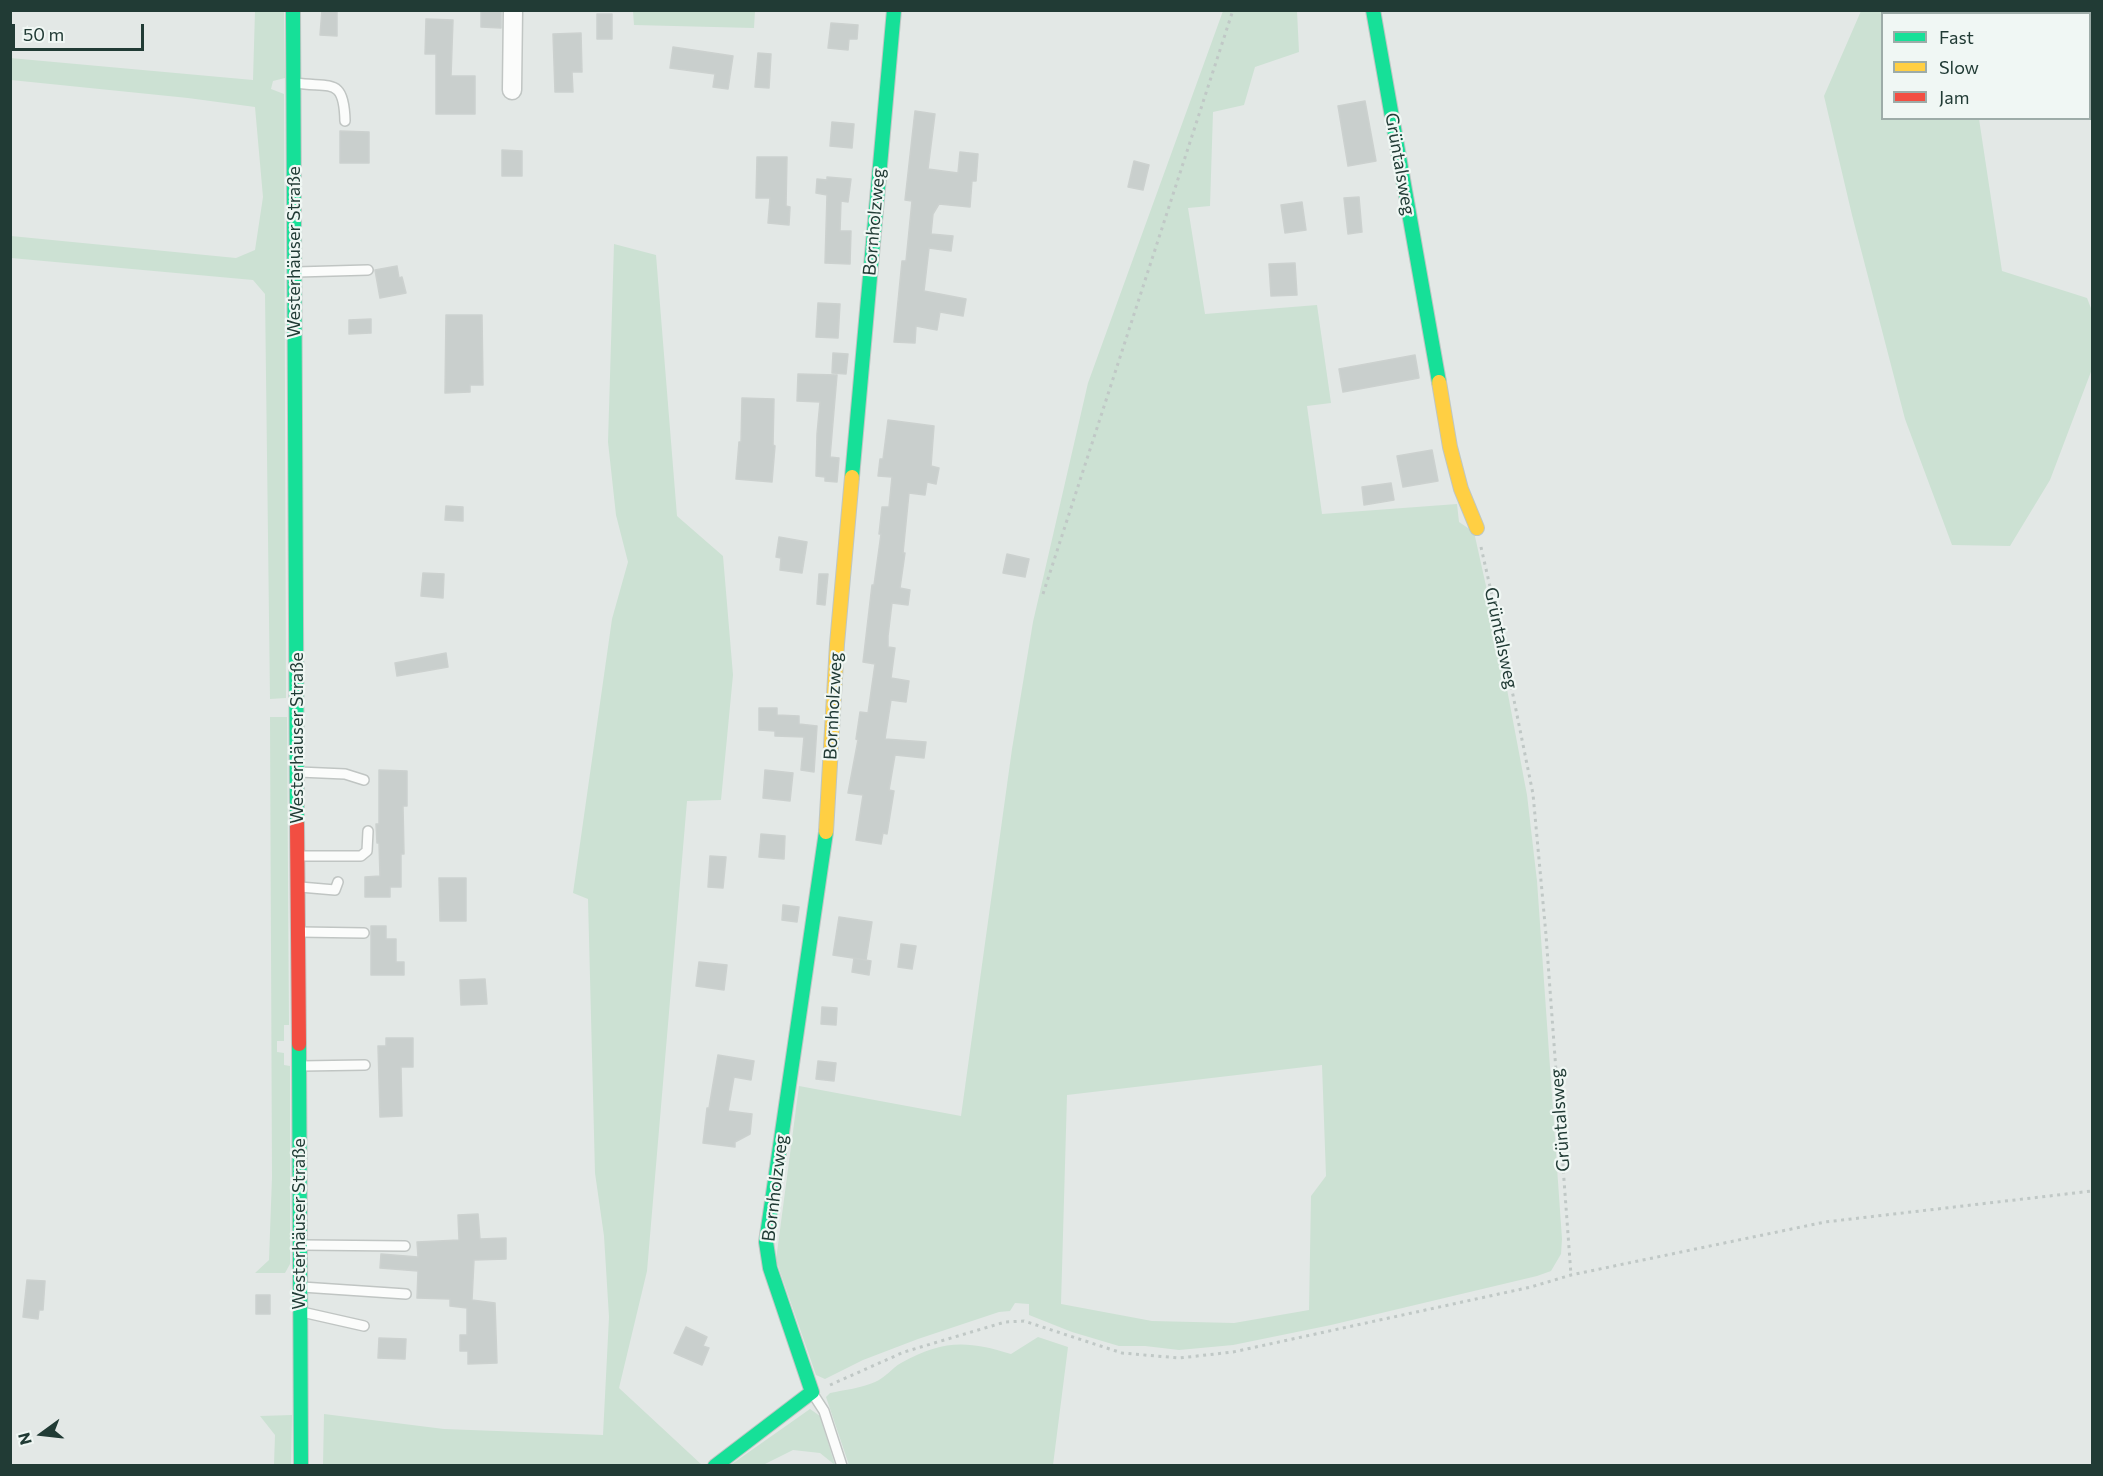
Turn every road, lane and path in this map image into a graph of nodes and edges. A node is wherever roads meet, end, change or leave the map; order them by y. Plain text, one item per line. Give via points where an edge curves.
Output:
1 (293, 10) edge
2 (513, 10) edge
3 (894, 10) edge
4 (1233, 10) edge
5 (1373, 10) edge
6 (293, 83) junction
7 (512, 90) dead end
8 (345, 122) dead end
9 (368, 270) dead end
10 (294, 272) junction
11 (1477, 528) joint
12 (1043, 594) dead end
13 (297, 772) junction
14 (364, 780) dead end
15 (368, 831) dead end
16 (298, 856) junction
17 (338, 882) dead end
18 (297, 886) junction
19 (298, 932) junction
20 (364, 933) dead end
21 (365, 1065) dead end
22 (299, 1066) junction
23 (2092, 1191) edge
24 (300, 1245) junction
25 (405, 1246) dead end
26 (1571, 1275) junction
27 (300, 1287) junction
28 (406, 1294) dead end
29 (300, 1311) junction
30 (364, 1326) dead end
31 (812, 1392) junction
32 (301, 1466) edge
33 (715, 1466) edge
34 (842, 1466) edge

1 - 6 street, Westerhäuser Straße
2 - 7 street
3 - 31 street, Bornholzweg via 838,632 826,829 766,1242 770,1268
4 - 12 path
5 - 11 street, Grüntalsweg via 1450,447
6 - 8 lane via 329,85 340,92
6 - 10 street, Westerhäuser Straße
9 - 10 lane
10 - 13 street, Westerhäuser Straße
11 - 26 path, Grüntalsweg via 1533,794
13 - 14 lane via 345,774
13 - 16 street, Westerhäuser Straße
15 - 16 lane via 367,851 361,856
16 - 18 street, Westerhäuser Straße
17 - 18 lane via 335,890
18 - 19 street, Westerhäuser Straße
19 - 20 lane
19 - 22 street, Westerhäuser Straße
21 - 22 lane
22 - 24 street, Westerhäuser Straße
23 - 26 path via 1826,1221
24 - 25 lane
24 - 27 street, Westerhäuser Straße
26 - 31 path via 1233,1352 1179,1358 1122,1353 1024,1322 1005,1322 903,1352
27 - 28 lane
27 - 29 street, Westerhäuser Straße
29 - 30 lane
29 - 32 street, Westerhäuser Straße
31 - 33 street
31 - 34 lane via 824,1411

